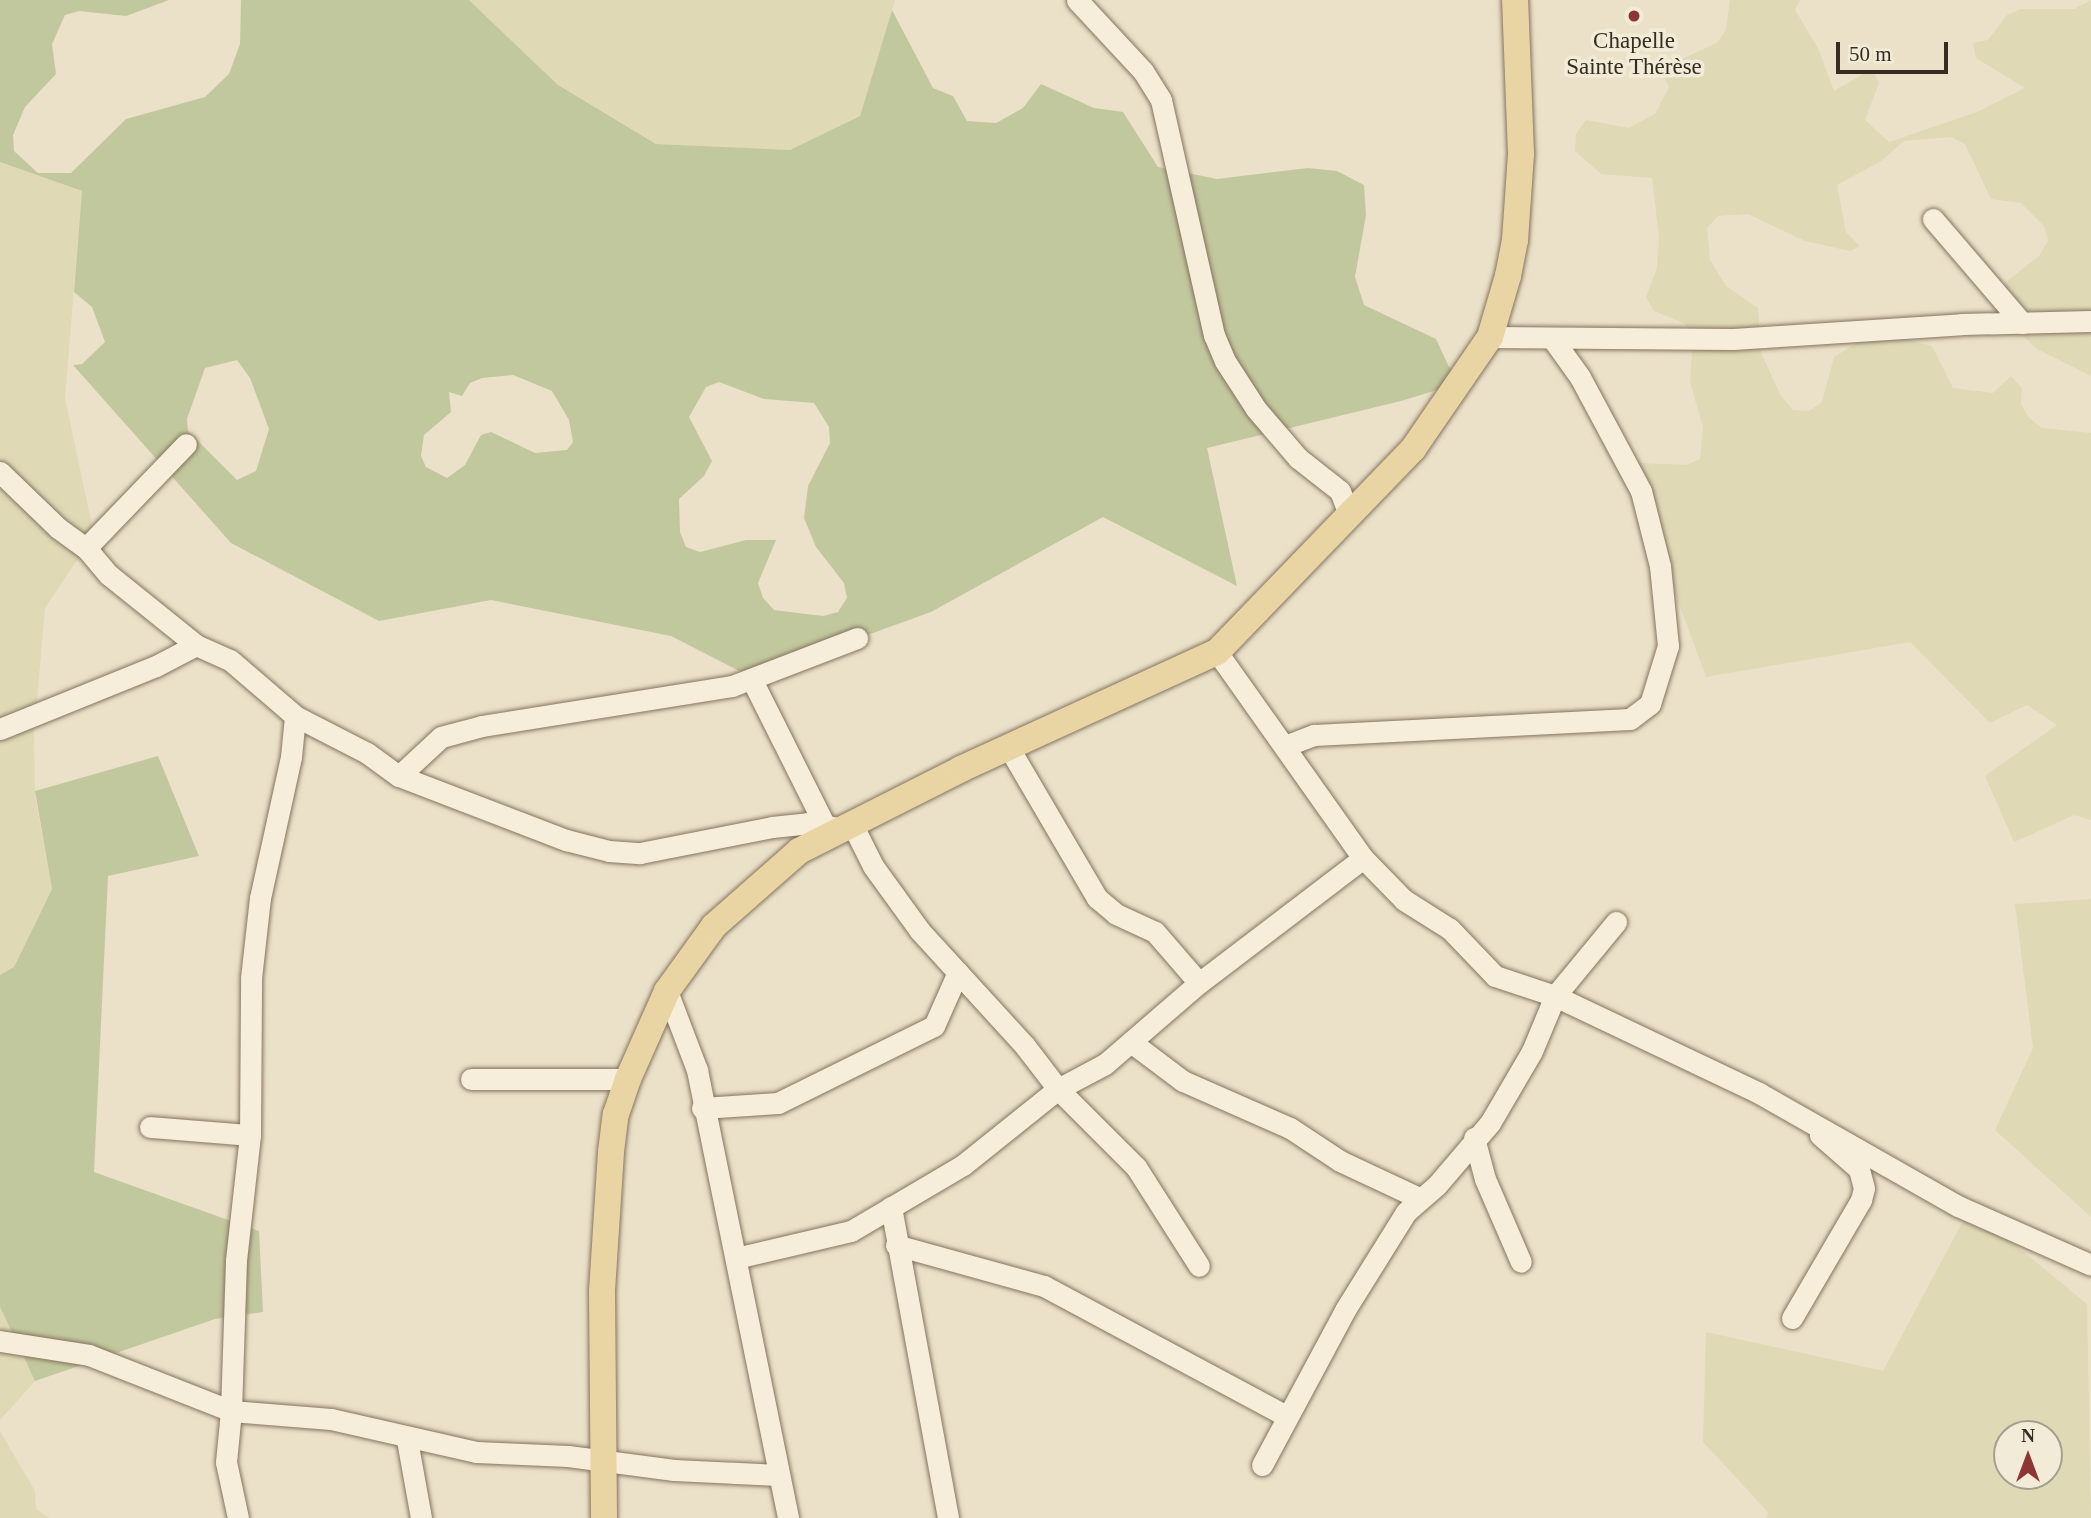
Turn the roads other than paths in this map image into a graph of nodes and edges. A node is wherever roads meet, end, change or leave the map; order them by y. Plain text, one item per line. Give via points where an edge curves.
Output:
1 (1077, 0) edge
2 (1515, 0) edge
3 (1933, 219) dead end
4 (2091, 321) edge
5 (2022, 323) junction
6 (1490, 337) junction
7 (1552, 338) junction
8 (186, 444) dead end
9 (0, 472) edge
10 (1349, 514) junction
11 (86, 548) junction
12 (858, 638) dead end
13 (195, 645) junction
14 (1217, 652) junction
15 (752, 680) junction
16 (295, 716) junction
17 (0, 729) edge
18 (1285, 747) junction
19 (1009, 748) junction
20 (399, 776) junction
21 (839, 825) junction
22 (1363, 858) junction
23 (1616, 922) dead end
24 (958, 972) junction
25 (1199, 982) junction
26 (667, 991) junction
27 (1555, 996) junction
28 (1131, 1042) junction
29 (471, 1079) dead end
30 (628, 1079) junction
31 (1058, 1089) junction
32 (702, 1108) junction
33 (1790, 1108) junction
34 (149, 1127) dead end
35 (250, 1135) junction
36 (1474, 1138) junction
37 (1421, 1199) junction
38 (891, 1207) junction
39 (896, 1245) junction
40 (736, 1258) junction
41 (1521, 1262) dead end
42 (2091, 1265) edge
43 (1199, 1266) dead end
44 (1792, 1318) dead end
45 (0, 1340) edge
46 (231, 1411) junction
47 (1286, 1416) junction
48 (407, 1440) junction
49 (602, 1459) junction
50 (1262, 1465) dead end
51 (779, 1475) junction
52 (238, 1518) edge
53 (421, 1518) edge
54 (604, 1518) edge
55 (788, 1518) edge
56 (948, 1518) edge

1 - 10 street via 1137,64 1161,100 1214,335 1225,361 1256,409 1298,458 1335,486
2 - 6 main road via 1519,198 1508,276
3 - 5 street
4 - 5 street
5 - 7 street via 1733,339
6 - 7 street
6 - 10 main road via 1433,425
7 - 18 street via 1580,377 1643,500 1660,566 1668,646 1650,704 1630,719 1314,735
8 - 11 street
9 - 11 street via 58,528
10 - 14 main road
11 - 13 street via 109,575
12 - 15 street
13 - 16 street via 258,680
13 - 17 street via 156,666
14 - 18 street
14 - 19 main road
15 - 20 street via 441,737
15 - 21 street
16 - 20 street via 367,753
16 - 35 street via 291,757 260,898 251,978
18 - 22 street
19 - 21 main road
19 - 25 street via 1097,898 1116,914 1155,932
20 - 21 street via 566,840 609,850 640,853 772,827
21 - 24 street via 920,931
21 - 26 main road via 799,850 733,907 692,951
22 - 25 street
22 - 27 street via 1404,900 1450,929 1495,976
23 - 27 street
24 - 31 street
24 - 32 street via 934,1026 778,1102
25 - 28 street
26 - 30 main road
26 - 32 street via 697,1070
27 - 33 street
27 - 36 street via 1509,1096
28 - 31 street via 1105,1064
28 - 37 street via 1183,1081 1290,1128 1340,1161
29 - 30 street
30 - 49 main road via 616,1115 605,1214
31 - 38 street via 963,1165
31 - 43 street via 1136,1167
32 - 40 street
33 - 42 street via 1958,1206
33 - 44 street via 1864,1178 1861,1200
34 - 35 street
35 - 46 street via 236,1260
36 - 37 street
36 - 41 street via 1485,1179
37 - 47 street via 1406,1212 1358,1288
38 - 39 street
38 - 40 street via 851,1231
39 - 47 street via 1044,1286
39 - 56 street
40 - 51 street
45 - 46 street via 89,1354
46 - 48 street via 331,1419
46 - 52 street via 226,1462
47 - 50 street
48 - 49 street via 476,1452
48 - 53 street
49 - 51 street
49 - 54 main road
51 - 55 street

